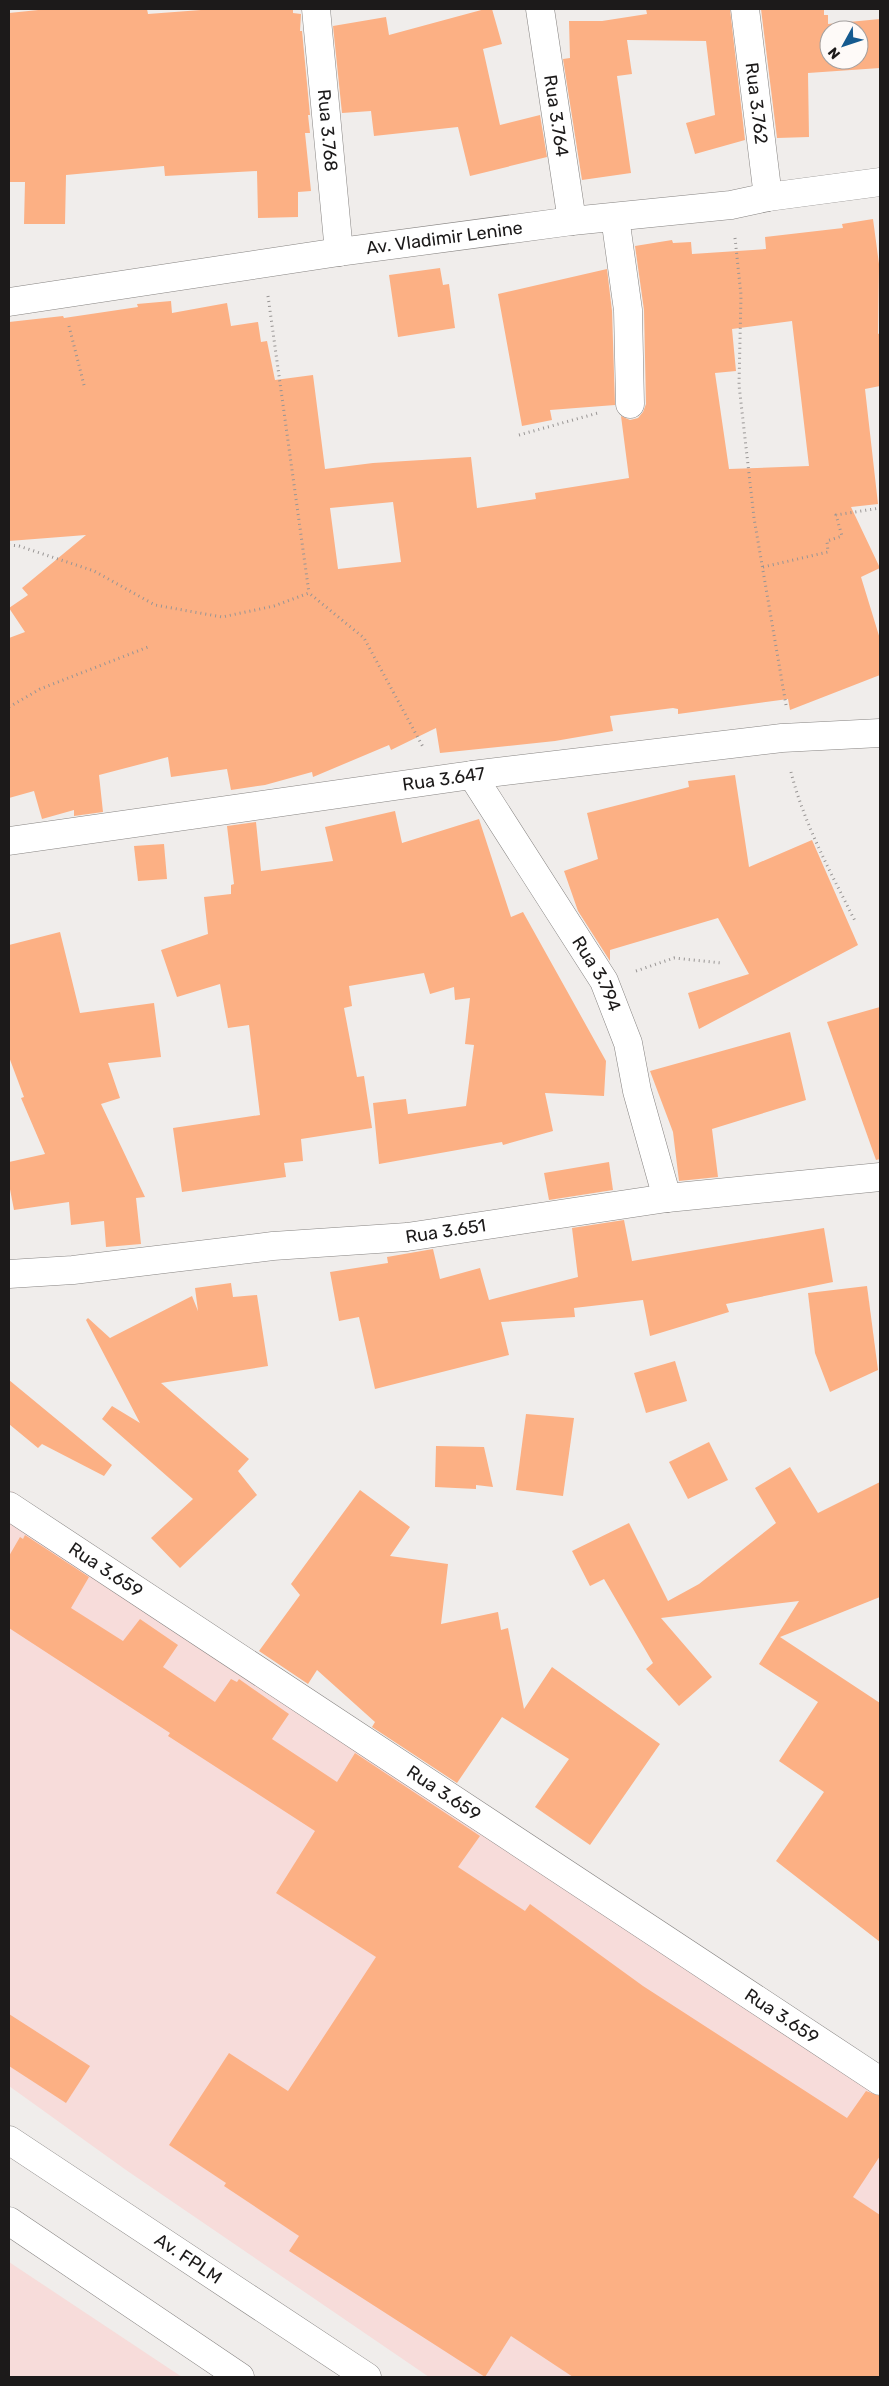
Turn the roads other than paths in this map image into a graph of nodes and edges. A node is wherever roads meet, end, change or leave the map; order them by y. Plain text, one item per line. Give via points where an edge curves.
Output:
1 (316, 9) edge
2 (540, 9) edge
3 (745, 9) edge
4 (880, 182) edge
5 (768, 198) junction
6 (614, 217) junction
7 (572, 221) junction
8 (338, 252) junction
9 (9, 302) edge
10 (630, 404) road end
11 (880, 733) edge
12 (472, 775) junction
13 (9, 841) edge
14 (880, 1176) edge
15 (667, 1198) junction
16 (9, 1274) edge
17 (9, 1506) edge
18 (880, 2081) edge
19 (9, 2140) edge
20 (9, 2221) edge
21 (240, 2377) edge
22 (367, 2377) edge

1 - 8 street, Rua 3.768
2 - 7 street, Rua 3.764
3 - 5 street, Rua 3.762
4 - 5 street, Av. Vladimir Lenine
5 - 6 street, Av. Vladimir Lenine
6 - 7 street, Av. Vladimir Lenine
6 - 10 street via 628,310
7 - 8 street, Av. Vladimir Lenine
8 - 9 street, Av. Vladimir Lenine
11 - 12 street, Rua 3.647 via 787,737
12 - 13 street, Rua 3.647
12 - 15 street, Rua 3.794 via 604,982 628,1043 637,1091
14 - 15 street, Rua 3.651
15 - 16 street, Rua 3.651 via 407,1237 273,1246 73,1270
17 - 18 street, Rua 3.659
19 - 22 street, Av. FPLM
20 - 21 street

